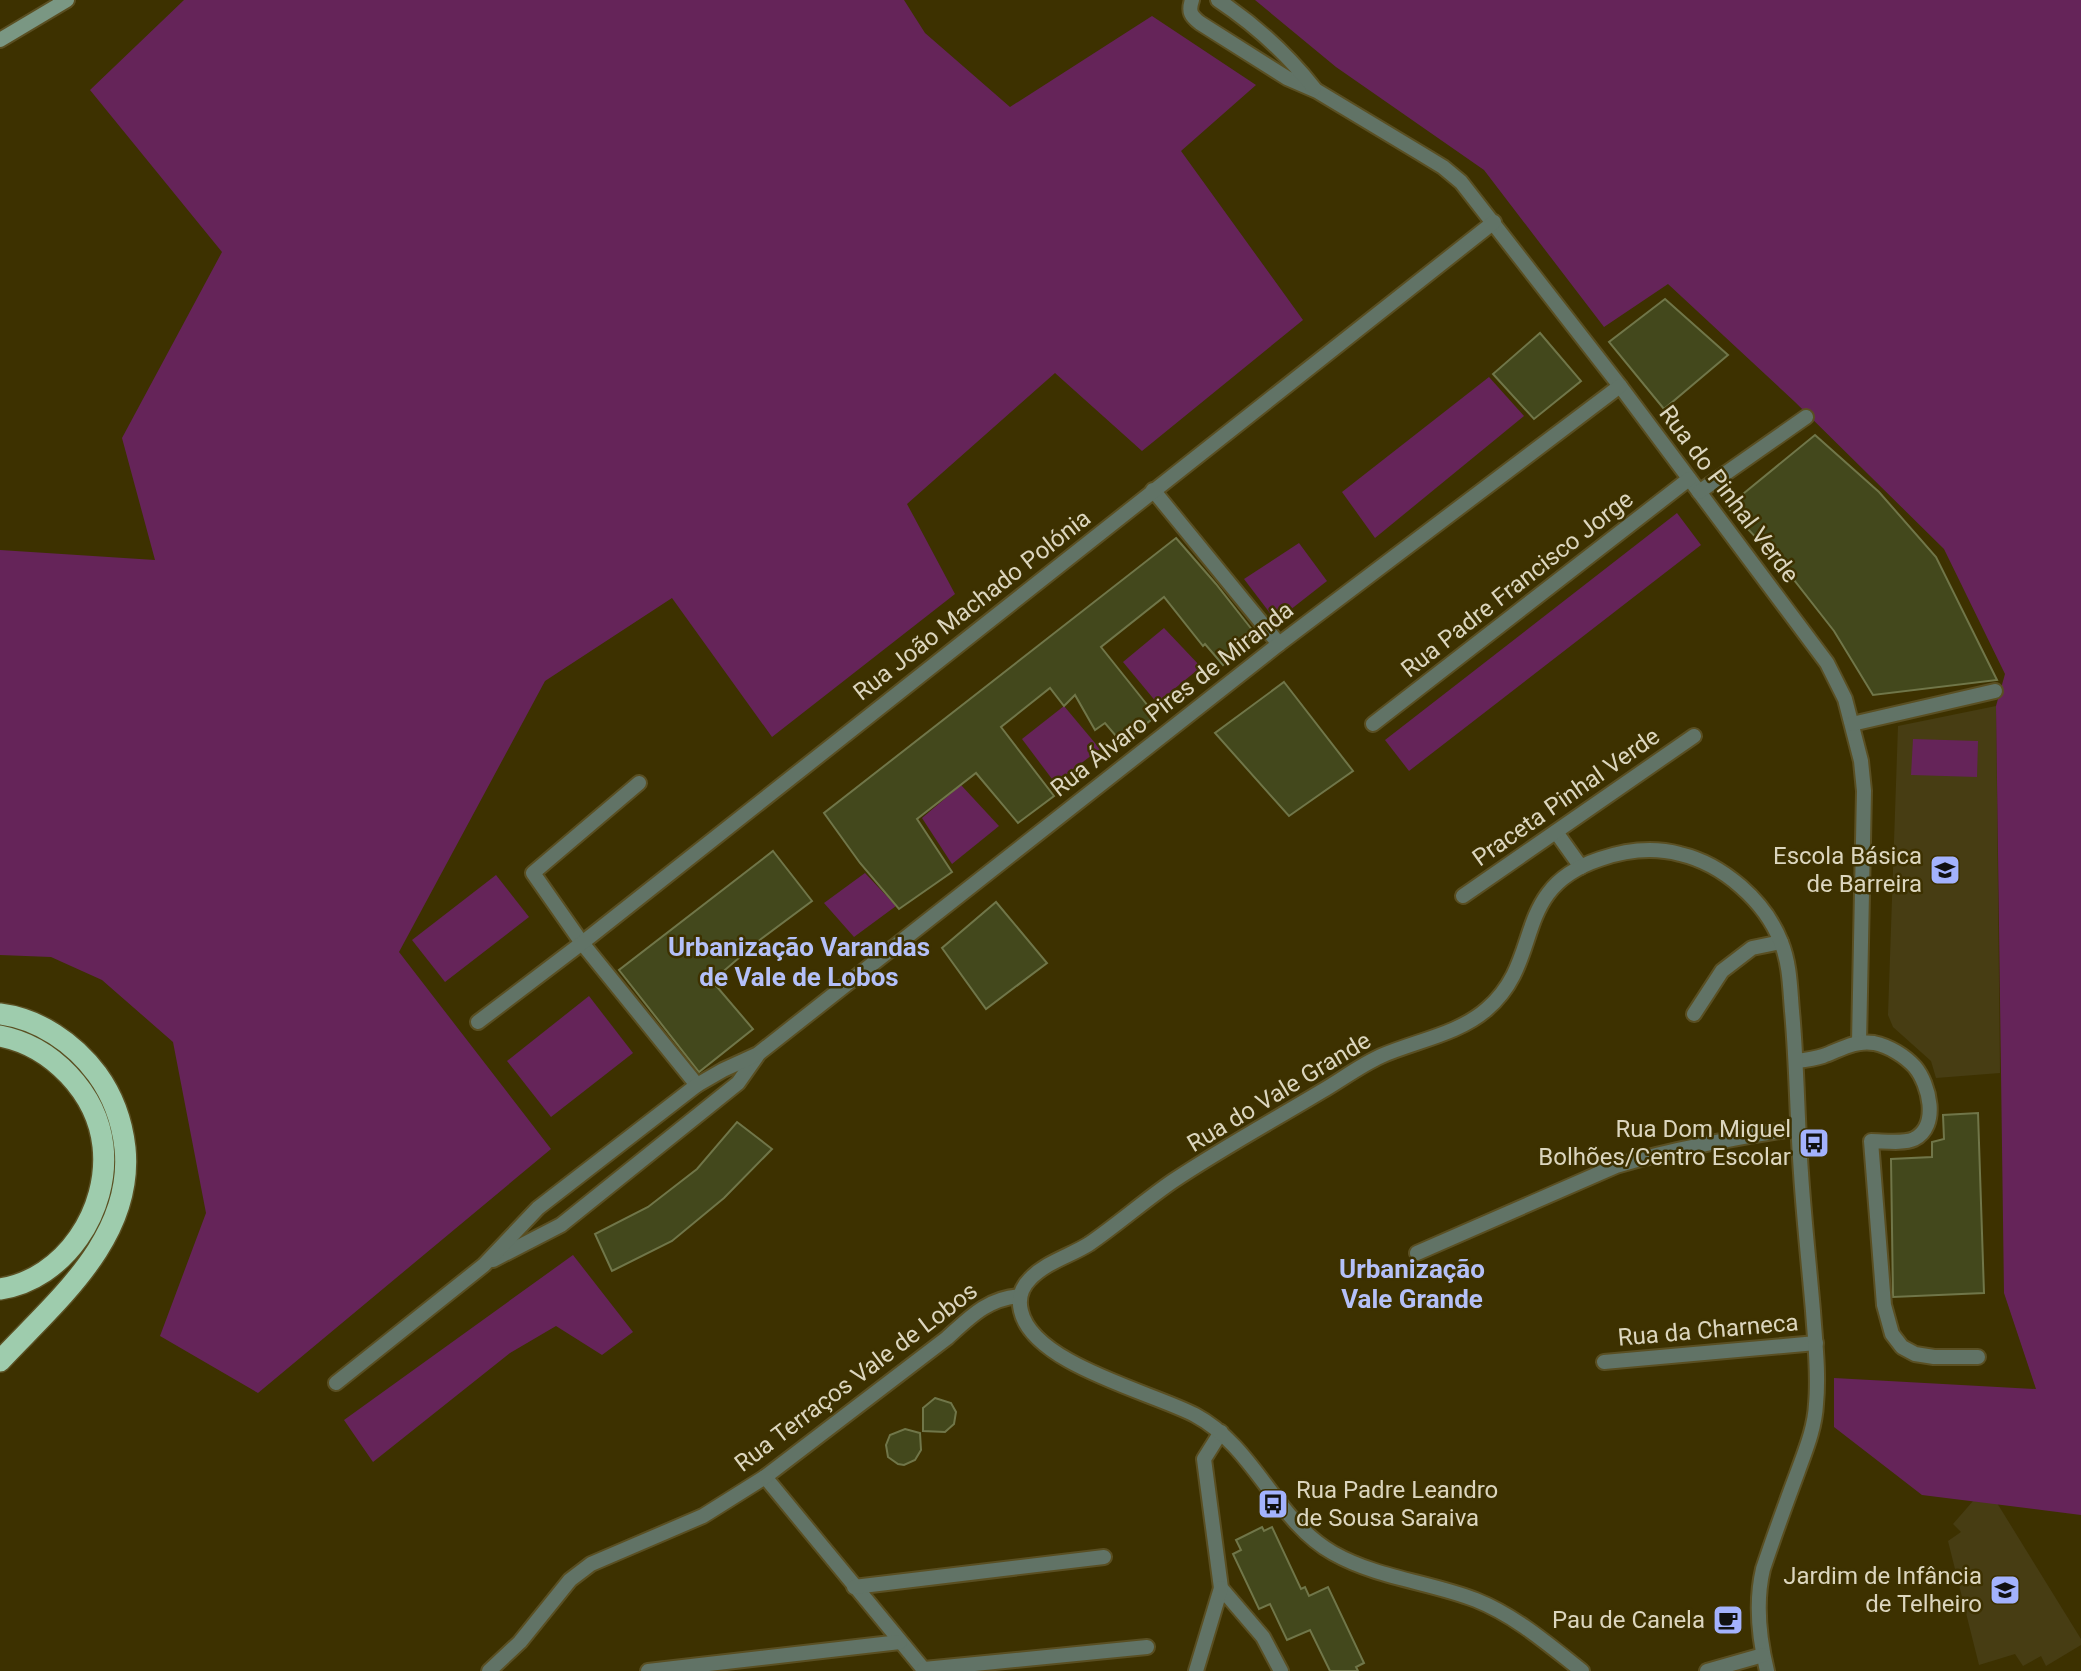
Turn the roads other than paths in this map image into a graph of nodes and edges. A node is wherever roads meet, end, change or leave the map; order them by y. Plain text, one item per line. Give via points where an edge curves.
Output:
1 (67, 0) edge
2 (1192, 0) edge
3 (1218, 0) edge
4 (0, 40) edge
5 (1317, 91) junction
6 (1494, 222) junction
7 (1620, 386) junction
8 (1806, 417) dead end
9 (1689, 479) junction
10 (1153, 490) junction
11 (1699, 492) junction
12 (1279, 644) junction
13 (1995, 691) dead end
14 (1852, 723) junction
15 (1373, 724) dead end
16 (1694, 736) dead end
17 (639, 783) dead end
18 (1556, 832) junction
19 (1581, 867) junction
20 (1463, 896) dead end
21 (1781, 942) junction
22 (582, 943) junction
23 (0, 1014) edge
24 (1694, 1014) dead end
25 (478, 1022) dead end
26 (0, 1036) edge
27 (1859, 1043) junction
28 (758, 1054) junction
29 (1796, 1061) junction
30 (697, 1086) junction
31 (1798, 1128) junction
32 (1417, 1252) dead end
33 (484, 1265) junction
34 (0, 1289) edge
35 (1020, 1296) junction
36 (1816, 1343) junction
37 (1978, 1357) dead end
38 (0, 1361) edge
39 (1604, 1362) dead end
40 (335, 1382) dead end
41 (1221, 1432) junction
42 (765, 1477) junction
43 (1104, 1557) dead end
44 (854, 1587) junction
45 (1221, 1588) junction
46 (900, 1643) junction
47 (1147, 1647) dead end
48 (1763, 1655) junction
49 (925, 1670) edge
50 (489, 1671) edge
51 (648, 1671) edge
52 (1196, 1671) edge
53 (1280, 1671) edge
54 (1582, 1671) edge
55 (1707, 1671) edge
56 (1767, 1671) edge

1 - 4 main road
2 - 5 street via 1189,10 1200,23 1287,78
3 - 5 street via 1266,37
5 - 6 street, Rua do Pinhal Verde via 1443,167
6 - 7 street, Rua do Pinhal Verde
6 - 10 street, Rua João Machado Polónia
7 - 9 street, Rua do Pinhal Verde
7 - 12 street, Rua Álvaro Pires de Miranda
8 - 11 street
9 - 11 street, Rua do Pinhal Verde
9 - 15 street, Rua Padre Francisco Jorge
10 - 12 street
10 - 22 street, Rua João Machado Polónia
11 - 14 street, Rua do Pinhal Verde via 1827,663
12 - 28 street, Rua Álvaro Pires de Miranda
13 - 14 street
14 - 27 street, Rua do Pinhal Verde via 1864,792
16 - 18 street, Praceta Pinhal Verde
17 - 22 street via 533,873
18 - 19 street
18 - 20 street, Praceta Pinhal Verde
19 - 21 street, Rua do Vale Grande via 1628,851 1682,854 1720,870 1753,899
19 - 35 street, Rua do Vale Grande via 1562,876 1540,903 1509,984 1484,1012 1380,1056 1173,1181 1085,1247 1044,1267
21 - 24 street via 1752,948 1722,971
21 - 29 street, Rua do Vale Grande via 1788,964
22 - 25 street, Rua João Machado Polónia
22 - 30 street
23 - 38 highway via 24,1019 59,1036 95,1071 118,1113 126,1166 120,1204 97,1252
26 - 34 highway via 34,1048 74,1080 100,1131 104,1165 97,1202 70,1250 41,1274
27 - 29 street
27 - 37 street via 1898,1053 1919,1073 1929,1100 1928,1119 1913,1140 1871,1141 1884,1305 1892,1334 1915,1354
28 - 30 street, Rua Álvaro Pires de Miranda
28 - 33 street, Rua Álvaro Pires de Miranda via 738,1083 561,1225
29 - 31 street, Rua do Vale Grande
30 - 33 street, Rua Álvaro Pires de Miranda via 538,1208
31 - 32 street via 1728,1139 1616,1166
31 - 36 street, Rua do Vale Grande
33 - 40 street, Rua Álvaro Pires de Miranda
35 - 41 street via 1020,1309 1033,1334 1054,1351 1080,1367 1189,1412
35 - 42 street, Rua Terraços Vale de Lobos via 988,1303
36 - 39 street, Rua da Charneca
36 - 48 street, Rua do Vale Grande via 1817,1403 1812,1430 1758,1589
41 - 45 street via 1204,1459
41 - 54 street via 1317,1543 1356,1564 1478,1601 1532,1631
42 - 44 street
42 - 50 street, Rua Terraços Vale de Lobos via 703,1516 591,1564 570,1580 520,1642
43 - 44 street
44 - 46 street
45 - 52 street
45 - 53 street via 1263,1637
46 - 49 street
46 - 51 street
47 - 49 street
48 - 55 street
48 - 56 street, Rua do Vale Grande

